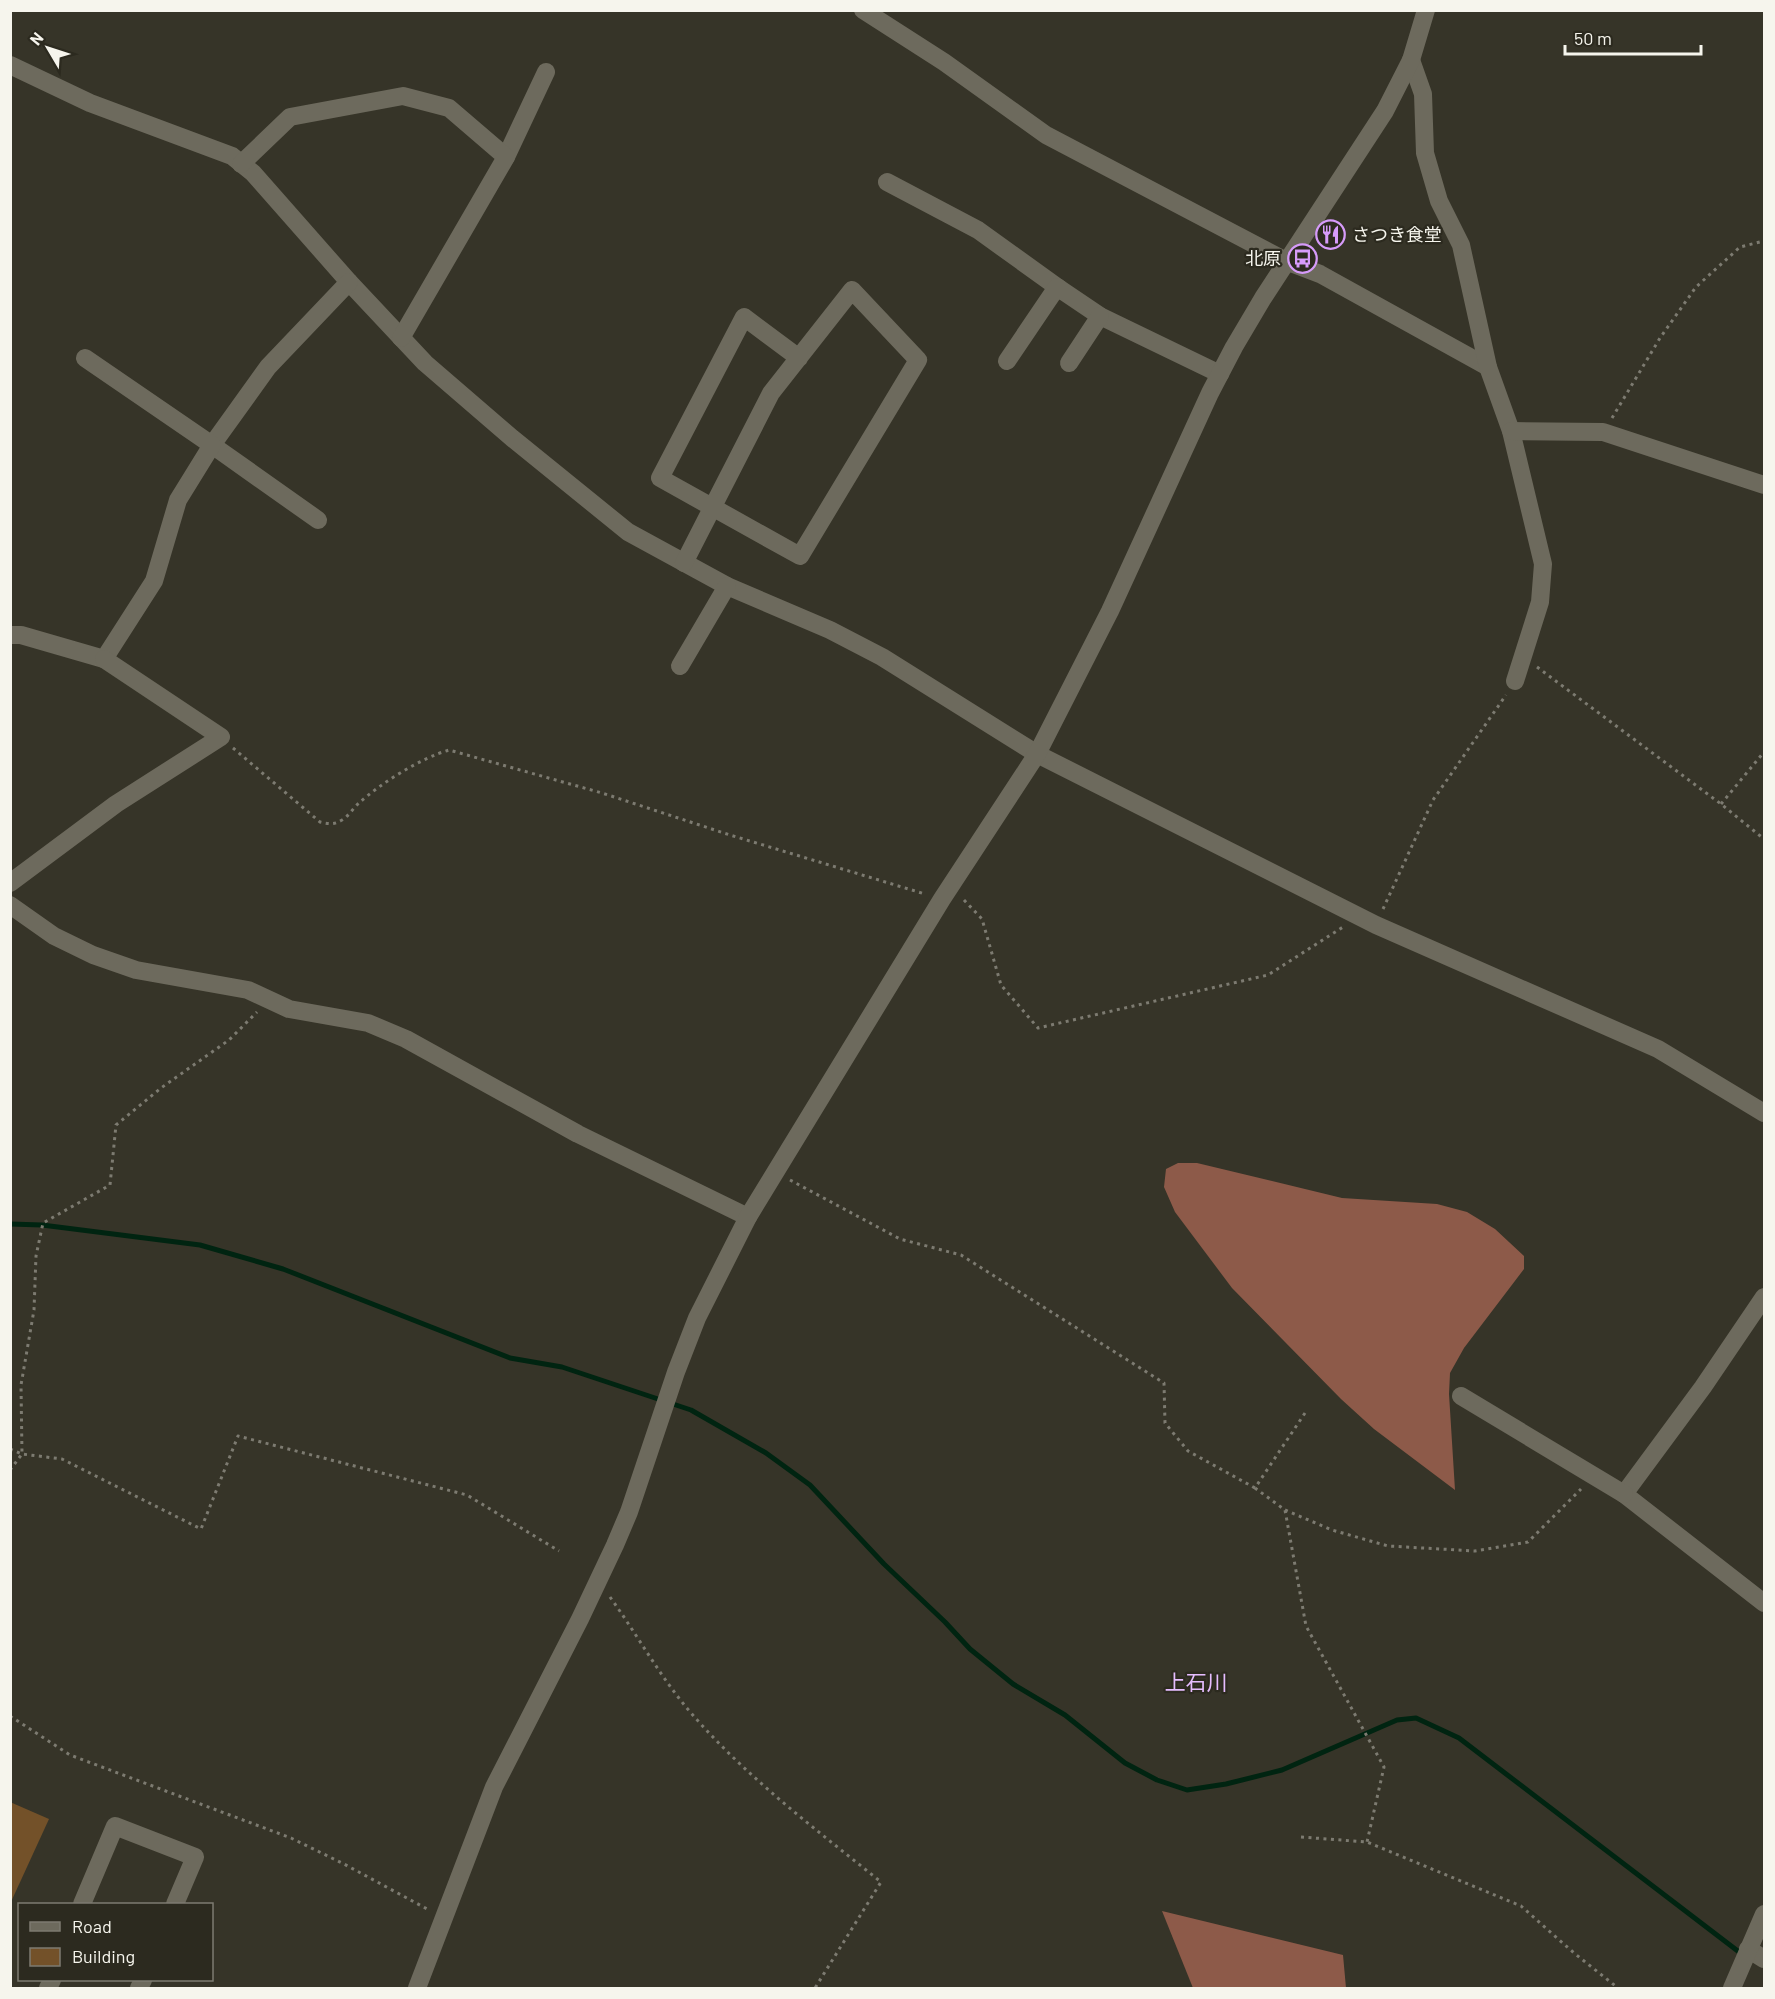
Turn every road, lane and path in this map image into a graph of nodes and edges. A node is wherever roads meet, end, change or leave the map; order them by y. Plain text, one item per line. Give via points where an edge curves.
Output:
1 (863, 10) edge
2 (1426, 10) edge
3 (1411, 60) junction
4 (10, 64) edge
5 (546, 72) dead end
6 (506, 158) junction
7 (241, 164) junction
8 (887, 182) dead end
9 (1764, 241) edge
10 (1287, 261) junction
11 (349, 282) junction
12 (1060, 289) junction
13 (1100, 315) junction
14 (401, 338) junction
15 (85, 358) dead end
16 (799, 358) junction
17 (1007, 361) dead end
18 (1069, 363) dead end
19 (1488, 367) junction
20 (1220, 374) junction
21 (1511, 431) junction
22 (1603, 432) junction
23 (212, 445) junction
24 (1764, 485) edge
25 (712, 508) junction
26 (318, 520) dead end
27 (684, 562) junction
28 (727, 586) junction
29 (10, 635) edge
30 (1524, 657) junction
31 (104, 660) junction
32 (680, 666) dead end
33 (1515, 681) joint
34 (220, 737) junction
35 (1764, 752) edge
36 (1037, 754) junction
37 (1721, 804) junction
38 (1764, 839) edge
39 (10, 883) edge
40 (946, 892) junction
41 (10, 905) edge
42 (1368, 920) junction
43 (269, 1000) junction
44 (1764, 1113) edge
45 (775, 1173) junction
46 (748, 1217) junction
47 (1764, 1297) edge
48 (1461, 1396) dead end
49 (1305, 1413) dead end
50 (10, 1449) edge
51 (22, 1454) junction
52 (10, 1470) edge
53 (1594, 1476) junction
54 (1255, 1488) junction
55 (1624, 1494) junction
56 (1285, 1510) junction
57 (559, 1551) dead end
58 (599, 1581) junction
59 (1764, 1603) edge
60 (10, 1716) edge
61 (1301, 1837) dead end
62 (1367, 1842) junction
63 (83, 1903) edge
64 (176, 1903) edge
65 (1764, 1914) edge
66 (444, 1917) junction
67 (1748, 1949) junction
68 (1764, 1959) edge
69 (417, 1989) edge
70 (815, 1989) edge
71 (1618, 1989) edge
72 (1732, 1989) edge

1 - 10 street via 1046,135
2 - 3 street
3 - 10 street via 1385,111
3 - 19 street via 1423,94 1425,153 1439,201 1461,245
4 - 7 street via 90,103 232,156
5 - 6 street
6 - 7 street via 449,108 404,96 290,117
6 - 14 street
7 - 11 street
8 - 12 street via 978,230
9 - 22 path via 1740,247 1696,287
10 - 19 street via 1320,274
10 - 20 street
11 - 14 street
11 - 23 street via 268,367
12 - 13 street
12 - 17 street via 1057,287
13 - 18 street
13 - 20 street
14 - 27 street via 424,363 628,532
15 - 23 street
16 - 25 street via 771,393
16 - 25 street via 744,317 660,478
16 - 25 street via 852,290 918,360 801,556
19 - 21 street
20 - 36 street via 1105,622
21 - 22 street
21 - 30 street via 1543,564 1540,602
22 - 24 street
23 - 26 street
23 - 31 street via 178,500 154,581
25 - 27 street
27 - 28 street
28 - 32 street
28 - 36 street via 882,657
29 - 31 street
30 - 33 street
30 - 37 path
31 - 34 street
33 - 42 path via 1433,800
34 - 39 street via 117,804
34 - 40 path via 320,822 332,825 399,775 432,755 449,750 602,793 741,839
35 - 37 path
36 - 40 street
36 - 42 street
37 - 38 path
40 - 42 path via 982,920 1001,985 1038,1028 1268,975
40 - 45 street
41 - 43 street via 54,936 93,956 136,970 248,990
42 - 44 street via 1658,1048
43 - 46 street via 289,1009 368,1023 406,1039 578,1134
43 - 51 path via 229,1040 116,1125 110,1185 43,1223 21,1385
45 - 46 street
45 - 54 path via 900,1239 961,1255 1164,1383 1165,1423 1188,1451
46 - 58 street via 697,1318 629,1512
47 - 55 street
48 - 53 street
49 - 54 path
50 - 51 path
51 - 52 path
51 - 57 path via 62,1459 201,1529 238,1436 466,1495
53 - 55 street
53 - 56 path via 1528,1542 1475,1551 1388,1546 1332,1530
54 - 56 path
55 - 59 street
56 - 62 path via 1306,1626 1384,1767
58 - 66 street via 494,1787
58 - 70 path via 686,1706 737,1761 881,1882
60 - 66 path via 70,1755 291,1839
61 - 62 path
62 - 71 path via 1521,1906
63 - 64 street via 115,1826 195,1857
65 - 67 street
66 - 69 street
67 - 68 street
67 - 72 street

